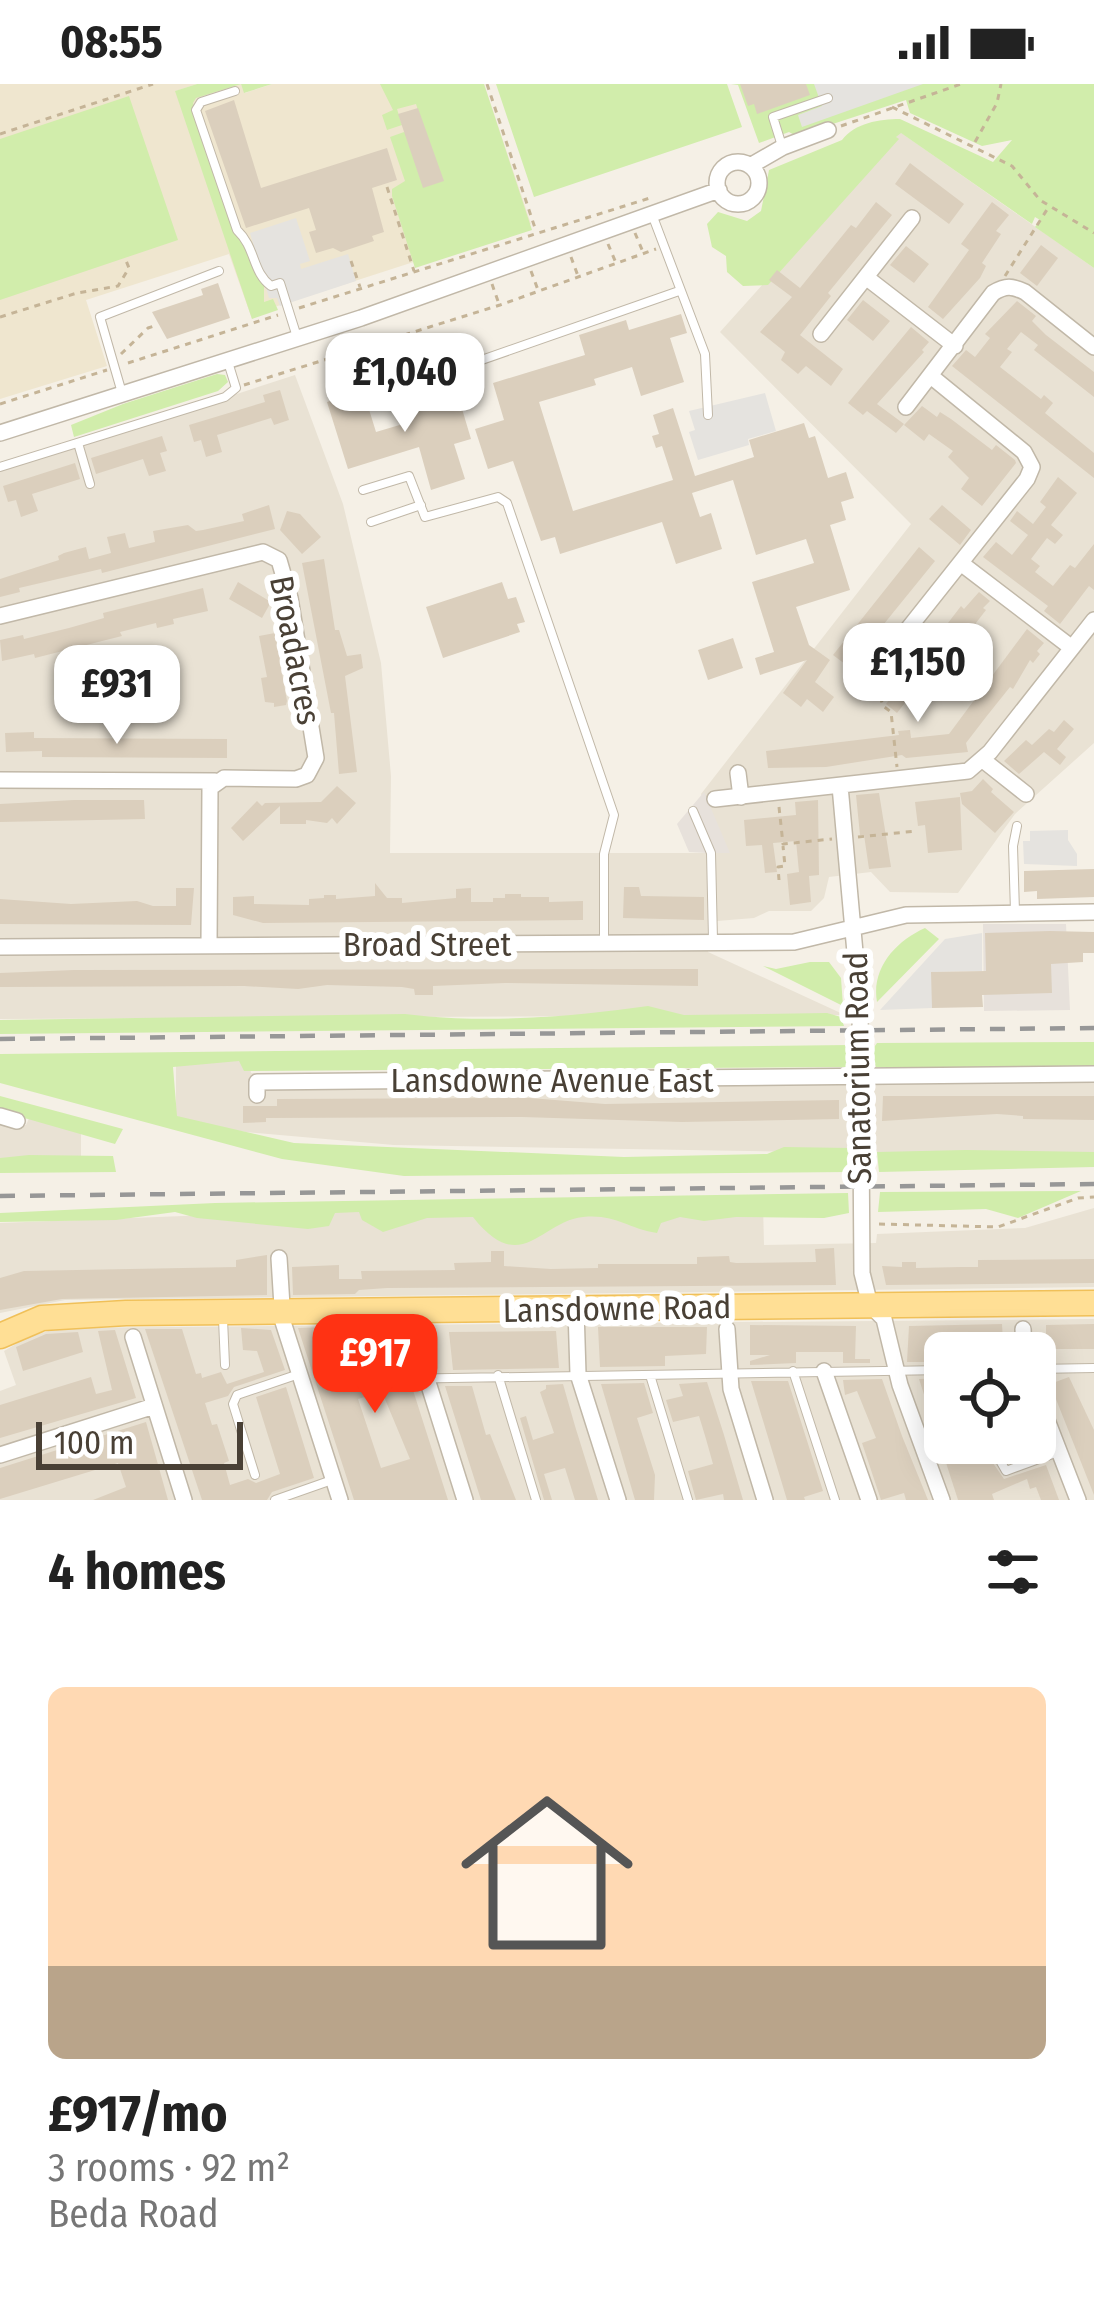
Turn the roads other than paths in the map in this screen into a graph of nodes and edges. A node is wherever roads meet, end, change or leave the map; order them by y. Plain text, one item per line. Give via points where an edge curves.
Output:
1 (235, 91) dead end
2 (828, 98) dead end
3 (828, 130) road end
4 (783, 147) junction
5 (750, 166) junction
6 (719, 190) junction
7 (651, 207) junction
8 (912, 218) dead end
9 (219, 271) dead end
10 (867, 278) junction
11 (680, 290) junction
12 (821, 334) dead end
13 (297, 338) junction
14 (955, 346) junction
15 (1094, 347) edge
16 (227, 361) junction
17 (932, 377) junction
18 (393, 391) dead end
19 (122, 394) junction
20 (906, 407) dead end
21 (708, 415) dead end
22 (0, 433) edge
23 (78, 443) junction
24 (0, 467) edge
25 (90, 484) dead end
26 (363, 490) dead end
27 (421, 505) junction
28 (371, 523) dead end
29 (962, 563) junction
30 (0, 616) edge
31 (1094, 620) edge
32 (1072, 648) junction
33 (873, 673) road end
34 (983, 760) junction
35 (738, 773) dead end
36 (0, 779) edge
37 (215, 781) junction
38 (840, 786) junction
39 (1026, 794) dead end
40 (741, 796) junction
41 (715, 799) dead end
42 (693, 811) dead end
43 (1017, 826) dead end
44 (1015, 912) junction
45 (1094, 912) edge
46 (853, 929) junction
47 (713, 942) junction
48 (604, 943) junction
49 (0, 946) edge
50 (209, 946) junction
51 (1094, 1074) edge
52 (860, 1077) junction
53 (257, 1095) dead end
54 (279, 1258) dead end
55 (1094, 1303) edge
56 (871, 1305) junction
57 (576, 1309) junction
58 (223, 1312) junction
59 (281, 1312) junction
60 (727, 1329) dead end
61 (425, 1333) dead end
62 (0, 1336) edge
63 (133, 1337) dead end
64 (225, 1365) dead end
65 (1094, 1368) edge
66 (1056, 1369) edge
67 (898, 1370) junction
68 (924, 1370) edge
69 (793, 1371) junction
70 (824, 1371) junction
71 (728, 1372) junction
72 (300, 1373) junction
73 (578, 1374) junction
74 (497, 1375) junction
75 (650, 1375) junction
76 (426, 1376) junction
77 (394, 1379) dead end
78 (154, 1406) junction
79 (1056, 1443) edge
80 (1059, 1451) junction
81 (1056, 1452) edge
82 (0, 1455) edge
83 (255, 1474) dead end
84 (334, 1480) junction
85 (184, 1500) edge
86 (275, 1500) edge
87 (340, 1500) edge
88 (465, 1500) edge
89 (536, 1500) edge
90 (618, 1500) edge
91 (688, 1500) edge
92 (765, 1500) edge
93 (835, 1500) edge
94 (869, 1500) edge
95 (942, 1500) edge
96 (1078, 1500) edge

1 - 13 lane via 196,110 237,230 248,238 263,281 280,284
2 - 4 lane via 773,118
3 - 4 street
4 - 5 street
5 - 6 street via 725,166
5 - 6 street via 759,184 748,201 728,201
6 - 7 street
7 - 11 lane
7 - 13 street via 604,234
8 - 10 street
9 - 19 lane via 100,317
10 - 12 street
10 - 14 street
11 - 18 lane
11 - 21 lane via 705,354
13 - 16 street
14 - 15 street via 1006,287 1024,292
14 - 17 street
16 - 19 street
16 - 23 lane via 236,388 225,397
17 - 20 street
17 - 29 street via 1032,467
19 - 22 street
23 - 24 lane
23 - 25 lane
26 - 27 lane via 410,476
27 - 28 lane
27 - 48 lane via 425,517 498,496 507,502 614,815 604,854
29 - 32 street
29 - 33 street
30 - 37 street, Broadacres via 273,554 290,598 316,758 296,778
31 - 32 street
32 - 34 street
34 - 38 street via 961,774
34 - 39 street
35 - 40 street
36 - 37 street
37 - 50 street
38 - 40 street
38 - 46 street
40 - 41 street
42 - 47 lane via 711,853
43 - 44 lane
44 - 45 street, Sanatorium Road
44 - 46 street, Sanatorium Road via 906,915
46 - 47 street, Broad Street via 794,942
46 - 52 street, Sanatorium Road
47 - 48 street, Broad Street
48 - 50 street, Broad Street
49 - 50 street, Broad Street
51 - 52 street
52 - 53 street, Lansdowne Avenue East via 257,1082
52 - 56 street, Sanatorium Road via 862,1273
54 - 59 street
55 - 56 main road, Lansdowne Road
56 - 57 main road, Lansdowne Road
56 - 67 street, Sanatorium Road via 884,1319
57 - 59 main road, Lansdowne Road
57 - 73 street
58 - 59 main road, Lansdowne Road
58 - 62 main road, Lansdowne Road via 68,1315
58 - 64 lane
59 - 72 street
60 - 71 street
61 - 76 street
63 - 78 street
65 - 66 lane
67 - 68 lane
67 - 70 lane
67 - 95 street, Sanatorium Road
69 - 70 lane
69 - 71 lane
69 - 93 lane
70 - 94 street
71 - 75 lane
71 - 92 street
72 - 83 lane via 237,1395
72 - 84 street
73 - 74 lane
73 - 75 lane
73 - 90 street
74 - 76 lane
74 - 89 lane
75 - 91 lane
76 - 77 lane
76 - 88 street
78 - 82 street
78 - 85 street
79 - 80 street
80 - 81 lane
80 - 96 street
84 - 86 lane
84 - 87 street

